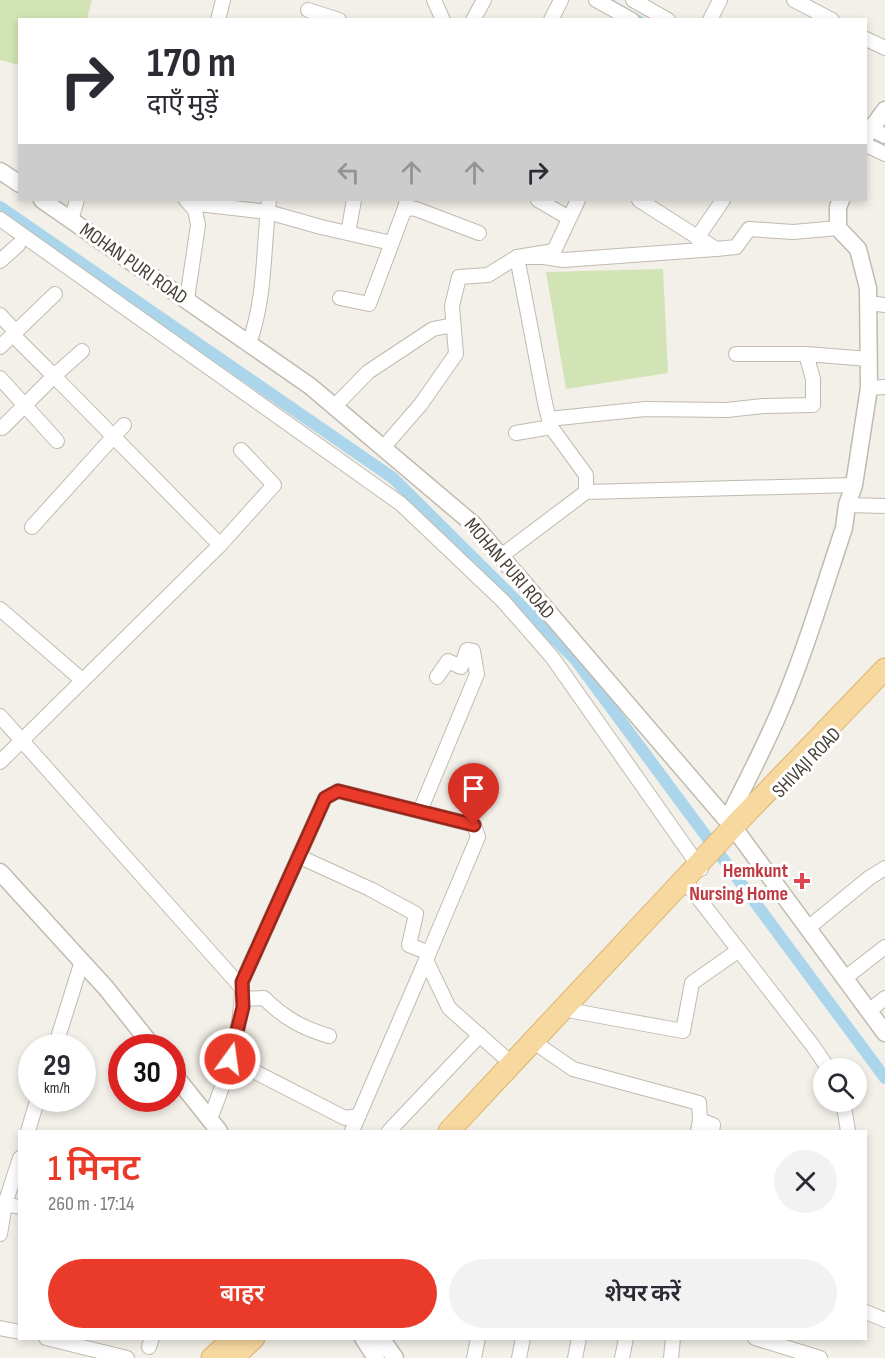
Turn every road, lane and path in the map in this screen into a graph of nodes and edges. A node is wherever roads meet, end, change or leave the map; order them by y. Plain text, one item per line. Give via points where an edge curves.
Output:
1 (223, 0) edge
2 (434, 0) edge
3 (484, 0) edge
4 (561, 0) edge
5 (596, 0) edge
6 (633, 0) edge
7 (720, 0) edge
8 (794, 0) edge
9 (309, 10) edge
10 (828, 11) edge
11 (218, 18) edge
12 (333, 18) edge
13 (442, 18) edge
14 (474, 18) edge
15 (552, 18) edge
16 (628, 18) edge
17 (664, 18) edge
18 (711, 18) edge
19 (867, 39) edge
20 (885, 48) edge
21 (885, 110) edge
22 (870, 134) edge
23 (885, 154) edge
24 (0, 171) edge
25 (18, 183) edge
26 (44, 201) edge
27 (77, 201) edge
28 (188, 201) edge
29 (354, 201) edge
30 (540, 201) edge
31 (578, 201) edge
32 (641, 201) edge
33 (722, 201) edge
34 (840, 201) edge
35 (406, 204) edge
36 (268, 206) edge
37 (569, 218) junction
38 (0, 219) edge
39 (72, 220) junction
40 (838, 228) junction
41 (348, 233) junction
42 (479, 233) dead end
43 (697, 238) junction
44 (391, 243) junction
45 (18, 245) dead end
46 (716, 249) junction
47 (517, 257) junction
48 (0, 261) edge
49 (55, 294) dead end
50 (340, 298) dead end
51 (187, 299) junction
52 (877, 304) edge
53 (0, 315) edge
54 (453, 325) junction
55 (14, 333) junction
56 (249, 343) junction
57 (0, 347) edge
58 (82, 351) dead end
59 (736, 354) dead end
60 (806, 354) junction
61 (869, 358) junction
62 (54, 376) junction
63 (0, 378) edge
64 (877, 388) edge
65 (25, 405) junction
66 (334, 407) junction
67 (550, 423) junction
68 (124, 425) dead end
69 (2, 428) dead end
70 (516, 433) dead end
71 (115, 436) junction
72 (57, 441) dead end
73 (383, 448) junction
74 (241, 450) dead end
75 (854, 485) junction
76 (586, 492) junction
77 (847, 505) junction
78 (885, 506) edge
79 (32, 527) dead end
80 (220, 545) junction
81 (501, 556) junction
82 (0, 609) edge
83 (885, 669) edge
84 (437, 677) dead end
85 (82, 680) junction
86 (885, 680) edge
87 (0, 716) edge
88 (21, 740) junction
89 (0, 762) edge
90 (420, 811) junction
91 (729, 832) junction
92 (298, 856) junction
93 (885, 868) edge
94 (699, 870) junction
95 (0, 872) edge
96 (645, 928) junction
97 (808, 928) junction
98 (885, 947) edge
99 (739, 950) junction
100 (427, 957) junction
101 (82, 961) junction
102 (844, 978) junction
103 (242, 993) junction
104 (885, 998) edge
105 (573, 1011) junction
106 (869, 1011) junction
107 (885, 1033) edge
108 (58, 1034) edge
109 (143, 1034) edge
110 (480, 1035) junction
111 (330, 1036) dead end
112 (540, 1047) junction
113 (820, 1058) edge
114 (230, 1059) junction
115 (512, 1064) junction
116 (186, 1090) edge
117 (34, 1112) edge
118 (845, 1112) edge
119 (358, 1116) junction
120 (214, 1125) edge
121 (699, 1126) edge
122 (28, 1130) edge
123 (352, 1130) edge
124 (390, 1130) edge
125 (450, 1130) edge
126 (464, 1130) edge
127 (712, 1130) edge
128 (848, 1130) edge
129 (18, 1163) edge
130 (3, 1203) edge
131 (18, 1207) edge
132 (0, 1234) edge
133 (867, 1312) edge
134 (885, 1320) edge
135 (0, 1328) edge
136 (18, 1332) edge
137 (64, 1340) edge
138 (232, 1340) edge
139 (252, 1340) edge
140 (364, 1340) edge
141 (382, 1340) edge
142 (478, 1340) edge
143 (523, 1340) edge
144 (578, 1340) edge
145 (626, 1340) edge
146 (674, 1340) edge
147 (764, 1340) edge
148 (802, 1349) edge
149 (127, 1358) edge
150 (212, 1358) edge
151 (233, 1358) edge
152 (376, 1358) edge
153 (395, 1358) edge
154 (474, 1358) edge
155 (519, 1358) edge
156 (574, 1358) edge
157 (622, 1358) edge
158 (671, 1358) edge
159 (820, 1358) edge

1 - 11 street
2 - 13 street
3 - 14 street
4 - 15 street
5 - 16 street
6 - 17 street
7 - 18 street
8 - 10 street
9 - 12 street
19 - 20 street
21 - 22 street
22 - 23 street
24 - 25 street
26 - 39 street, MOHAN PURI ROAD
27 - 39 street
28 - 36 street
28 - 51 street via 198,225
29 - 41 street
30 - 37 street
31 - 37 street
32 - 43 street
33 - 43 street
34 - 40 street
35 - 42 street
35 - 44 street
36 - 41 street
36 - 56 street via 262,273
37 - 47 street via 554,251
38 - 94 street via 401,504 504,601 552,657
39 - 51 street, MOHAN PURI ROAD
40 - 46 street via 793,232 749,229 736,247
40 - 52 street via 858,249 868,288
41 - 44 street
43 - 46 street
44 - 50 street via 369,304
45 - 48 street
46 - 47 street via 563,260
47 - 54 street via 488,275 459,277 452,306
47 - 67 street
49 - 55 street
51 - 56 street, MOHAN PURI ROAD
52 - 61 street
53 - 55 street
54 - 66 street via 433,329 368,372
54 - 73 street via 456,354 421,404
55 - 57 street
55 - 62 street
56 - 66 street, MOHAN PURI ROAD
58 - 62 street
59 - 60 street
60 - 61 street
60 - 67 street via 813,379 813,405 645,409
61 - 64 street
62 - 65 street
62 - 71 street
63 - 65 street
64 - 75 street
65 - 69 street
65 - 72 street
66 - 73 street, MOHAN PURI ROAD
67 - 70 street
67 - 76 street via 586,475
68 - 71 street
71 - 79 street
71 - 80 street
73 - 81 street, MOHAN PURI ROAD via 473,524
74 - 80 street via 274,485
75 - 76 street
75 - 77 street
76 - 81 street
77 - 78 street
77 - 91 street via 844,528 796,669
80 - 85 street
81 - 91 street, MOHAN PURI ROAD
82 - 85 street
83 - 91 main road
84 - 90 street via 448,661 461,667 467,650 473,651 477,674
85 - 88 street
86 - 91 main road, SHIVAJI ROAD
87 - 88 street
88 - 89 street
88 - 103 street
90 - 92 street via 338,791 325,798
90 - 100 street via 474,825 478,837
91 - 94 main road
91 - 97 street, MOHAN PURI ROAD
92 - 100 street via 416,914 409,945
92 - 103 street via 242,982
93 - 97 street
94 - 96 main road
94 - 99 street
95 - 101 street
96 - 105 main road
96 - 115 main road
97 - 102 street, MOHAN PURI ROAD
98 - 102 street
99 - 105 street via 692,983 683,1030
99 - 113 street
100 - 110 street via 449,1008
100 - 119 street
101 - 108 street
101 - 109 street
102 - 106 street, MOHAN PURI ROAD
103 - 111 street via 264,998 277,1012 307,1030
103 - 114 street via 243,1007
104 - 106 street
105 - 112 main road
106 - 107 street, MOHAN PURI ROAD
110 - 115 street
110 - 124 street
112 - 121 street via 573,1069 699,1102
112 - 126 main road
114 - 119 street via 345,1118
114 - 120 street
115 - 125 main road
116 - 120 street
117 - 122 street
118 - 128 street
119 - 123 street
121 - 127 street via 713,1125
129 - 130 street
130 - 131 street
130 - 132 street
133 - 134 street
135 - 136 street
137 - 149 street
138 - 150 main road
139 - 151 main road
140 - 152 street
141 - 153 street
142 - 154 street
143 - 155 street
144 - 156 street
145 - 157 street
146 - 158 street
147 - 148 street
148 - 159 street

